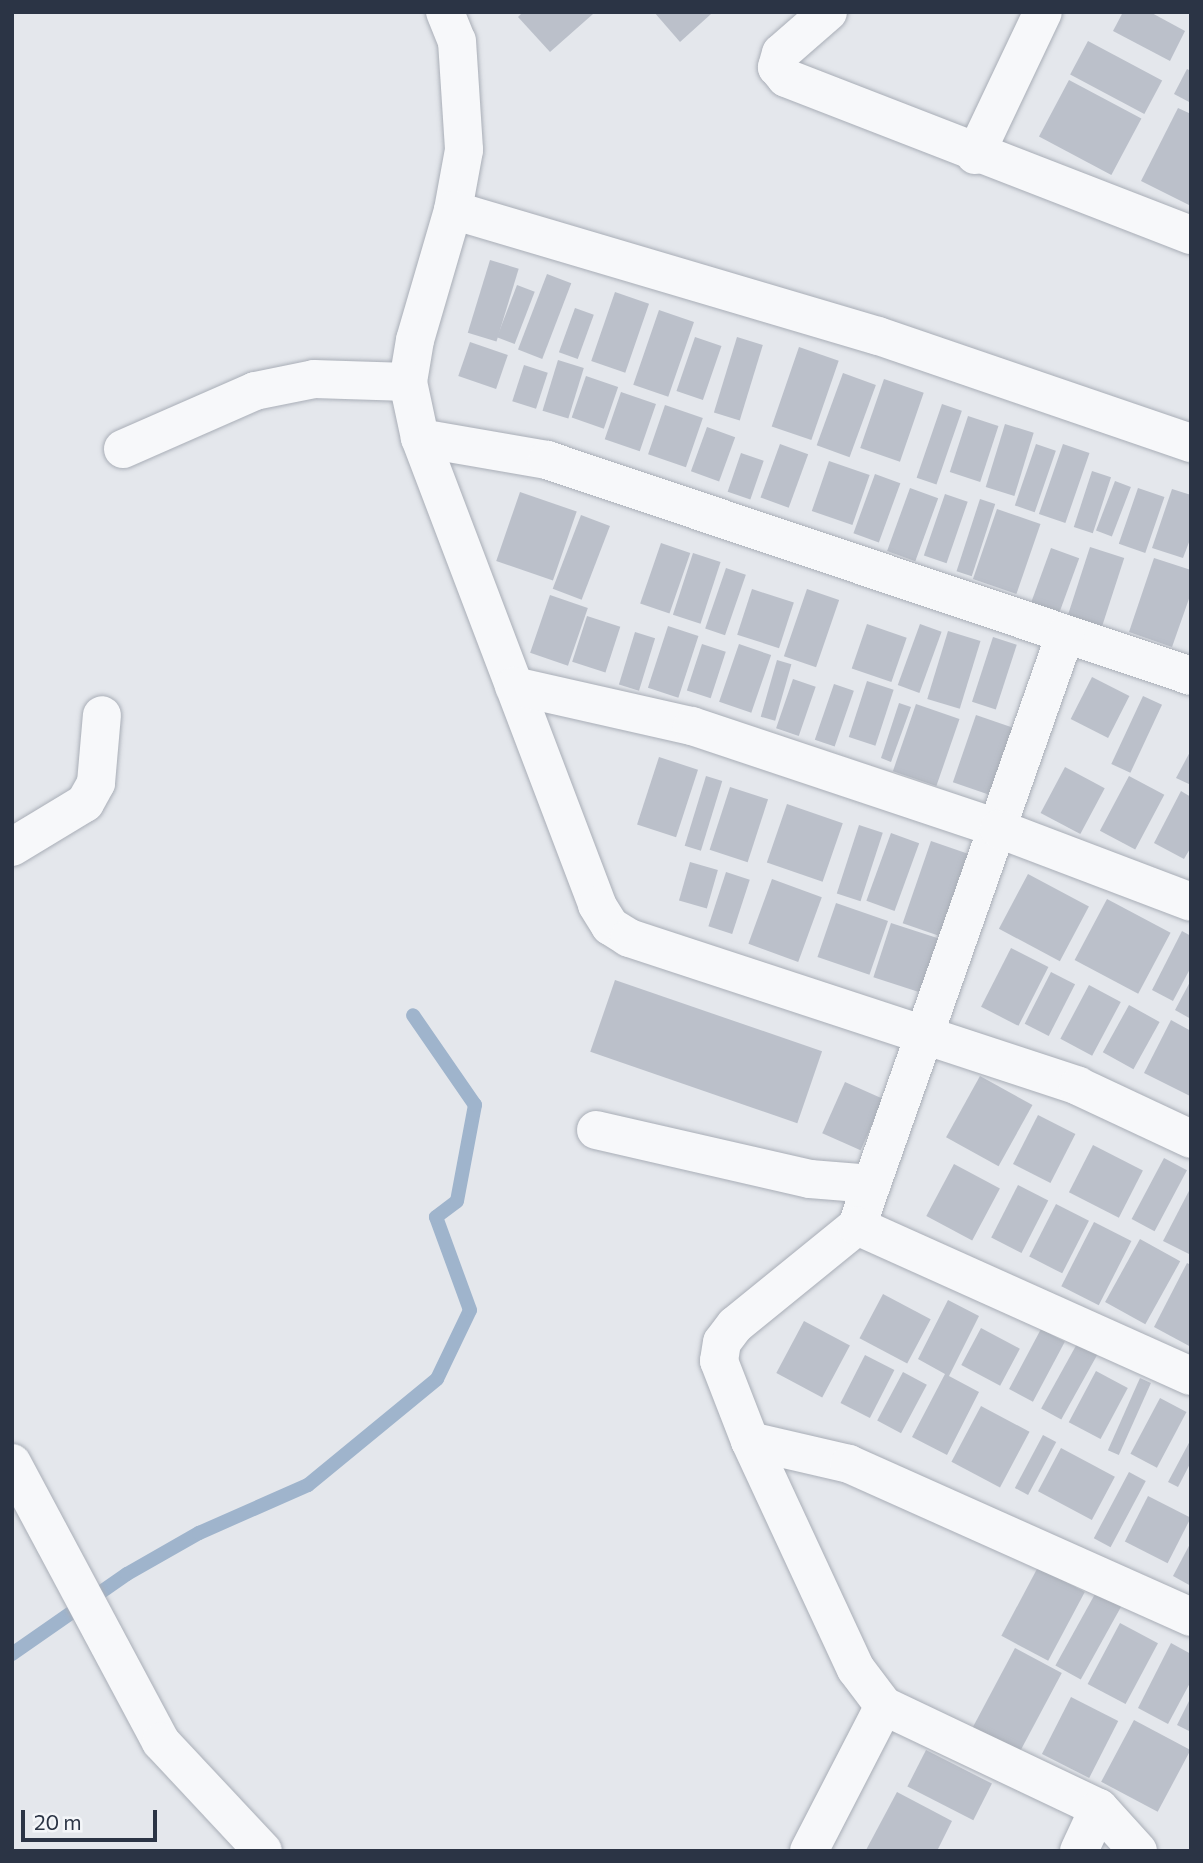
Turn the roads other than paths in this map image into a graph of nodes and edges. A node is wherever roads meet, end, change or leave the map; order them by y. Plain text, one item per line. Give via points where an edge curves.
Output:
1 (445, 12) edge
2 (828, 12) edge
3 (1043, 12) edge
4 (975, 155) junction
5 (453, 210) junction
6 (1191, 235) edge
7 (408, 382) junction
8 (420, 438) junction
9 (1191, 443) edge
10 (123, 449) dead end
11 (1065, 635) junction
12 (1191, 676) edge
13 (514, 686) junction
14 (102, 715) dead end
15 (999, 829) junction
16 (12, 847) edge
17 (1191, 902) edge
18 (922, 1032) junction
19 (596, 1130) dead end
20 (1191, 1139) edge
21 (872, 1184) junction
22 (857, 1226) junction
23 (1191, 1376) edge
24 (750, 1441) junction
25 (12, 1462) edge
26 (1191, 1617) edge
27 (884, 1706) junction
28 (1099, 1808) junction
29 (263, 1851) edge
30 (809, 1851) edge
31 (1079, 1851) edge
32 (1138, 1851) edge

1 - 5 street via 457,41 464,150
2 - 4 street via 781,53 777,67 786,78
3 - 4 street
4 - 6 street
5 - 7 street via 415,340
5 - 9 street via 878,336
7 - 8 street
7 - 10 street via 314,379 255,391
8 - 11 street via 547,460
8 - 13 street
11 - 12 street via 1135,653
11 - 15 street
13 - 15 street via 692,726
13 - 18 street via 610,926 629,938
14 - 16 street via 96,783 85,803
15 - 17 street
15 - 18 street
18 - 20 street via 1078,1086
18 - 21 street
19 - 21 street via 810,1180
21 - 22 street
22 - 23 street
22 - 24 street via 722,1342 719,1361
24 - 26 street via 849,1464
24 - 27 street via 856,1669
25 - 29 street via 161,1742
27 - 28 street
27 - 30 street
28 - 31 street
28 - 32 street

